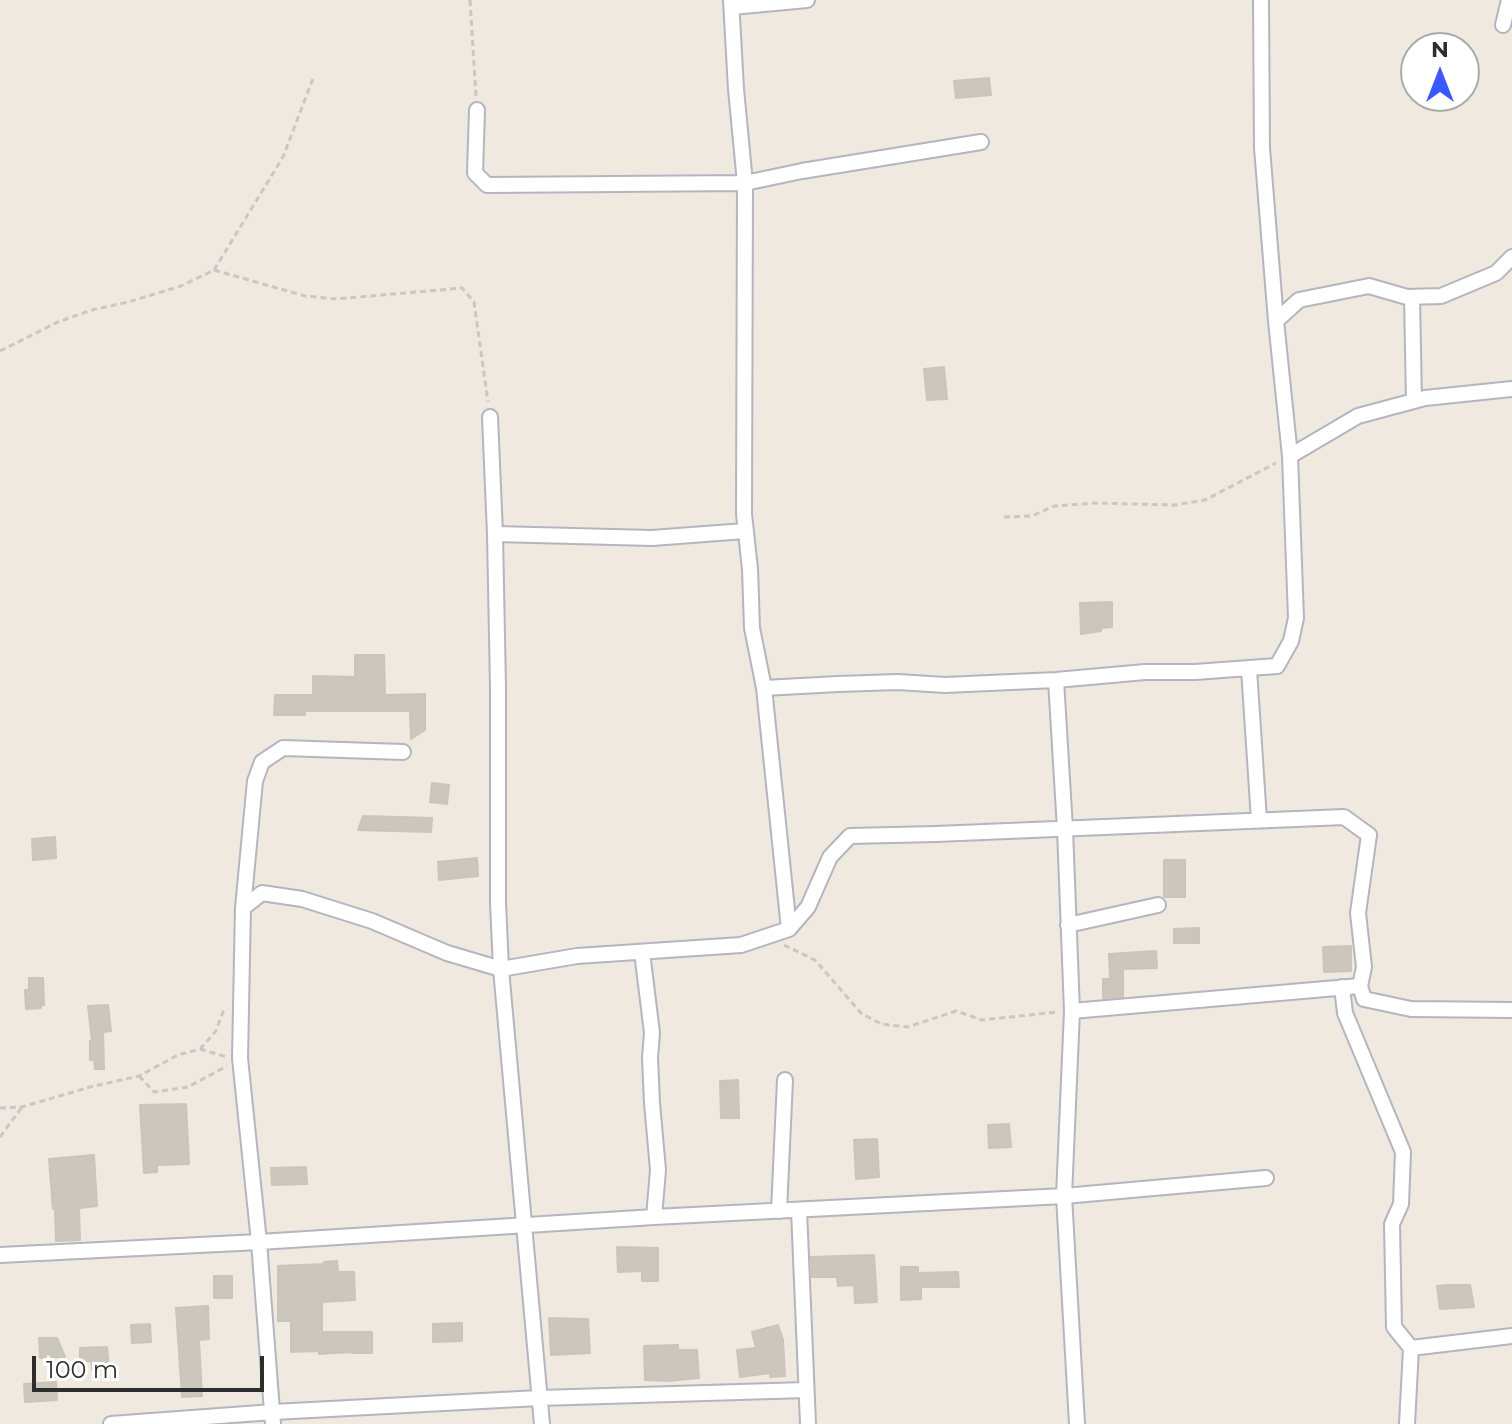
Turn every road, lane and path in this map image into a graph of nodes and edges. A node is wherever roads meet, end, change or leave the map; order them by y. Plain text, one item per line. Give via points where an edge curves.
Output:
1 (470, 0) edge
2 (807, 0) edge
3 (1261, 0) edge
4 (1509, 0) edge
5 (732, 3) edge
6 (1503, 25) dead end
7 (314, 76) dead end
8 (477, 110) joint
9 (981, 142) dead end
10 (745, 183) junction
11 (1512, 257) edge
12 (214, 270) junction
13 (1412, 297) junction
14 (1276, 321) junction
15 (0, 351) edge
16 (1512, 389) edge
17 (1414, 401) junction
18 (490, 417) joint
19 (1290, 456) junction
20 (1004, 517) dead end
21 (745, 531) junction
22 (495, 534) junction
23 (1249, 669) junction
24 (1056, 680) junction
25 (764, 688) junction
26 (403, 752) dead end
27 (1259, 820) junction
28 (1065, 829) junction
29 (1158, 905) dead end
30 (243, 908) junction
31 (1068, 925) junction
32 (789, 929) junction
33 (766, 937) junction
34 (642, 952) junction
35 (501, 969) junction
36 (1360, 986) junction
37 (1342, 987) junction
38 (241, 994) junction
39 (1512, 1010) edge
40 (1072, 1011) junction
41 (200, 1049) junction
42 (139, 1076) junction
43 (785, 1080) dead end
44 (22, 1107) junction
45 (0, 1108) edge
46 (0, 1137) edge
47 (1266, 1178) dead end
48 (1064, 1196) junction
49 (799, 1210) junction
50 (779, 1211) junction
51 (654, 1217) junction
52 (524, 1225) junction
53 (259, 1242) junction
54 (0, 1255) edge
55 (1512, 1336) edge
56 (1411, 1348) junction
57 (806, 1390) junction
58 (539, 1398) junction
59 (273, 1418) edge
60 (111, 1424) edge
61 (542, 1424) edge
62 (808, 1424) edge
63 (1077, 1424) edge
64 (1407, 1424) edge

1 - 8 path
2 - 5 street
3 - 14 street via 1262,148
4 - 6 street
5 - 10 street
7 - 12 path via 283,157
8 - 10 street via 475,173 487,185
9 - 10 street
10 - 21 street
11 - 13 street via 1496,273 1441,296
12 - 15 path via 181,286 58,322
12 - 18 path via 305,296 336,299 462,288 474,302
13 - 14 street via 1369,286 1299,300
13 - 17 street
14 - 19 street
16 - 17 street
17 - 19 street via 1358,416
18 - 22 street
19 - 20 path via 1205,500 1054,506 1032,516
19 - 23 street via 1296,618 1277,666
21 - 22 street via 652,538
21 - 25 street via 752,628
22 - 35 street
23 - 24 street
23 - 27 street
24 - 25 street
24 - 28 street
25 - 32 street
26 - 30 street via 283,748 262,762 255,781
27 - 28 street
27 - 36 street via 1344,817 1369,835 1358,913 1364,967
28 - 31 street
28 - 32 street via 850,836 830,857 808,907
29 - 31 street
30 - 35 street via 262,893 302,899
30 - 38 street
31 - 40 street
32 - 33 street
33 - 34 street via 741,945
33 - 40 path via 815,960 861,1013 881,1024 908,1027 956,1011 982,1020
34 - 35 street
34 - 51 street via 652,1033 658,1170
35 - 52 street
36 - 37 street
36 - 39 street via 1364,999 1411,1009
37 - 40 street
37 - 56 street via 1345,1013 1403,1152 1401,1204 1392,1224 1394,1327
38 - 41 path
38 - 53 street via 240,1058
40 - 48 street
41 - 42 path
41 - 42 path via 227,1057 230,1065 188,1087 154,1092
42 - 44 path
43 - 50 street
44 - 45 path
44 - 46 path
47 - 48 street
48 - 49 street
48 - 63 street
49 - 50 street
49 - 57 street
50 - 51 street
51 - 52 street
52 - 53 street
52 - 58 street
53 - 54 street
53 - 59 street
55 - 56 street
56 - 64 street
57 - 58 street
57 - 62 street
58 - 59 street
58 - 61 street
59 - 60 street

